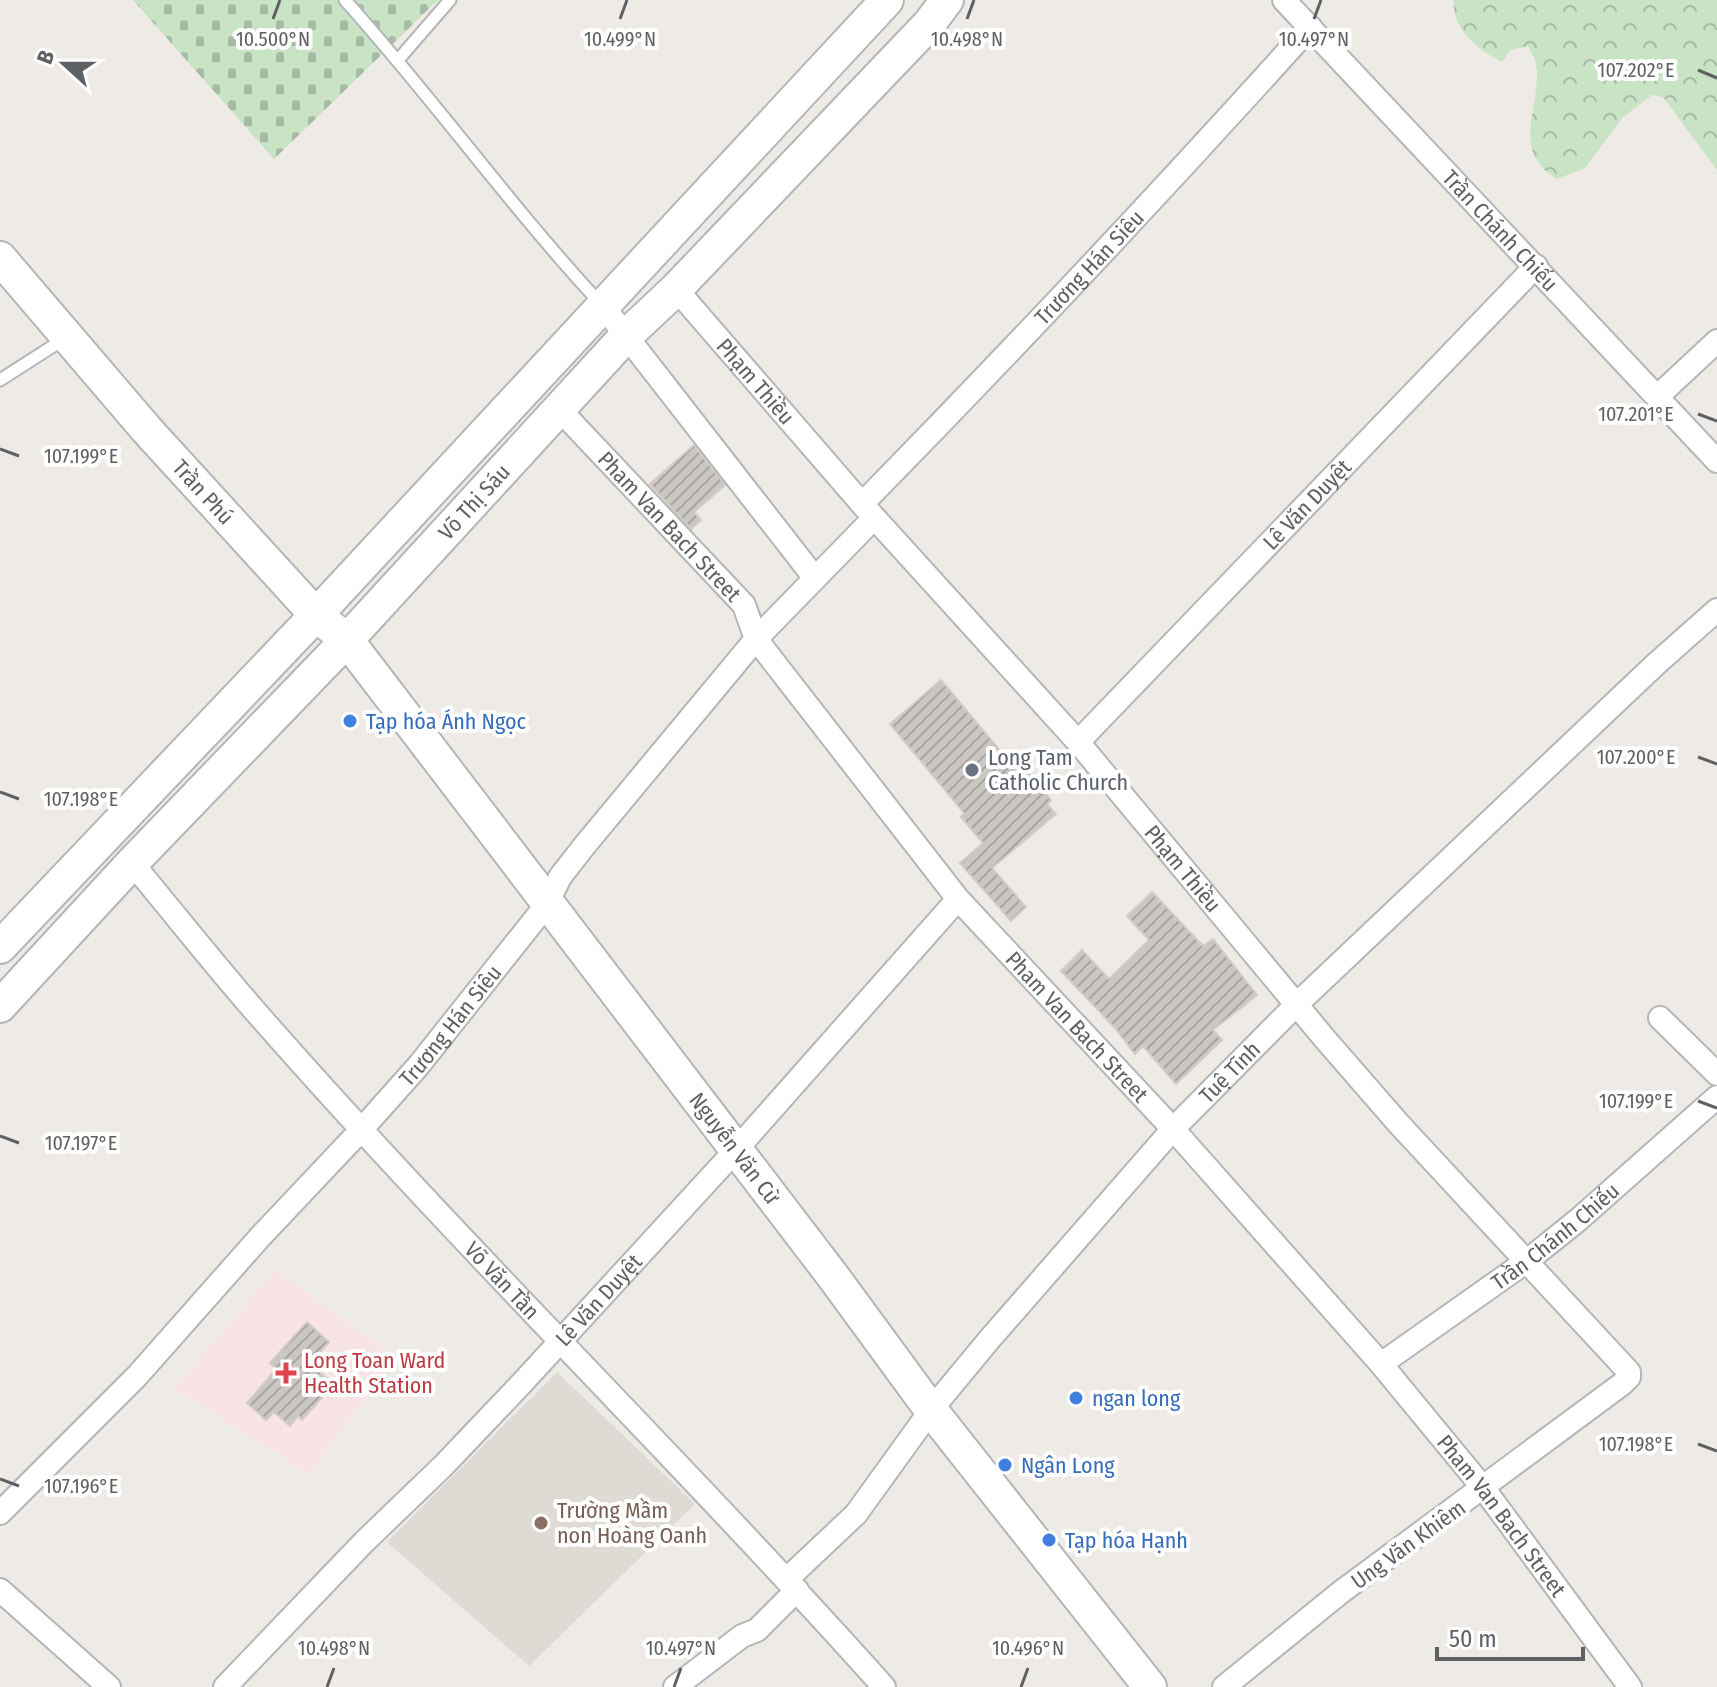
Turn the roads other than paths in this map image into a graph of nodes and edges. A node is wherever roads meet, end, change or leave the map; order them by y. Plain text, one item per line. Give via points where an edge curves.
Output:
1 (345, 0) edge
2 (450, 0) edge
3 (887, 0) edge
4 (947, 0) edge
5 (1284, 0) edge
6 (1310, 27) junction
7 (398, 60) junction
8 (0, 258) edge
9 (1536, 266) junction
10 (676, 289) junction
11 (603, 306) junction
12 (68, 337) junction
13 (625, 337) junction
14 (1717, 341) edge
15 (0, 380) edge
16 (1658, 396) junction
17 (560, 410) junction
18 (1717, 461) edge
19 (868, 511) junction
20 (814, 577) junction
21 (1717, 610) edge
22 (316, 615) junction
23 (756, 639) junction
24 (347, 640) junction
25 (1078, 742) junction
26 (132, 863) junction
27 (958, 899) junction
28 (547, 904) junction
29 (0, 947) edge
30 (1297, 1004) junction
31 (0, 1006) edge
32 (1660, 1018) dead end
33 (1717, 1074) edge
34 (1717, 1097) edge
35 (362, 1129) junction
36 (1173, 1129) junction
37 (735, 1151) junction
38 (1527, 1261) junction
39 (561, 1340) junction
40 (1381, 1364) junction
41 (1629, 1372) joint
42 (931, 1410) junction
43 (1484, 1489) junction
44 (0, 1513) edge
45 (792, 1584) junction
46 (0, 1590) edge
47 (109, 1687) edge
48 (225, 1687) edge
49 (675, 1687) edge
50 (884, 1687) edge
51 (1150, 1687) edge
52 (1224, 1687) edge
53 (1630, 1687) edge

1 - 7 lane
2 - 7 lane
3 - 11 main road, Võ Thị Sáu
4 - 10 main road, Võ Thị Sáu
5 - 6 street, Trần Chánh Chiếu
6 - 9 street, Trần Chánh Chiếu
6 - 19 street, Trương Hán Siêu
7 - 11 lane
8 - 12 main road, Trần Phú
9 - 16 street, Trần Chánh Chiếu
9 - 25 street, Lê Văn Duyệt
10 - 13 main road, Võ Thị Sáu
10 - 19 street, Phạm Thiều
11 - 13 street
11 - 22 main road, Võ Thị Sáu
12 - 15 lane
12 - 22 main road, Trần Phú
13 - 17 main road, Võ Thị Sáu
13 - 20 street
14 - 16 street
16 - 18 street, Trần Chánh Chiếu
17 - 23 street, Pham Van Bach Street via 744,605
17 - 24 main road, Võ Thị Sáu
19 - 20 street, Trương Hán Siêu
19 - 25 street, Phạm Thiều
20 - 23 street, Trương Hán Siêu
21 - 30 street, Tuệ Tĩnh
22 - 24 main road, Nguyễn Văn Cừ
22 - 29 main road, Võ Thị Sáu
23 - 27 street, Pham Van Bach Street
23 - 28 street, Trương Hán Siêu via 578,854
24 - 26 main road, Võ Thị Sáu
24 - 28 main road, Nguyễn Văn Cừ
25 - 30 street, Phạm Thiều
26 - 31 main road, Võ Thị Sáu
26 - 35 street, Võ Văn Tần
27 - 36 street, Pham Van Bach Street
27 - 37 street, Lê Văn Duyệt
28 - 35 street, Trương Hán Siêu
28 - 37 main road, Nguyễn Văn Cừ
30 - 36 street, Tuệ Tĩnh
30 - 38 street, Phạm Thiều via 1398,1123
32 - 33 street
34 - 38 street, Trần Chánh Chiếu
35 - 39 street, Võ Văn Tần
35 - 44 street, Trương Hán Siêu via 137,1376
36 - 40 street, Pham Van Bach Street
36 - 42 street, Tuệ Tĩnh
37 - 39 street, Lê Văn Duyệt
37 - 42 main road, Nguyễn Văn Cừ
38 - 40 street, Trần Chánh Chiếu
38 - 41 street, Phạm Thiều
39 - 45 street, Võ Văn Tần
39 - 48 street, Lê Văn Duyệt
40 - 43 street, Pham Van Bach Street
41 - 43 street, Ung Văn Khiêm via 1622,1384
42 - 45 street, Tuệ Tĩnh via 856,1514
42 - 51 main road, Nguyễn Văn Cừ
43 - 52 street, Ung Văn Khiêm via 1341,1592
43 - 53 street, Pham Van Bach Street
45 - 49 street, Tuệ Tĩnh via 757,1630
45 - 50 street, Võ Văn Tần
46 - 47 street

